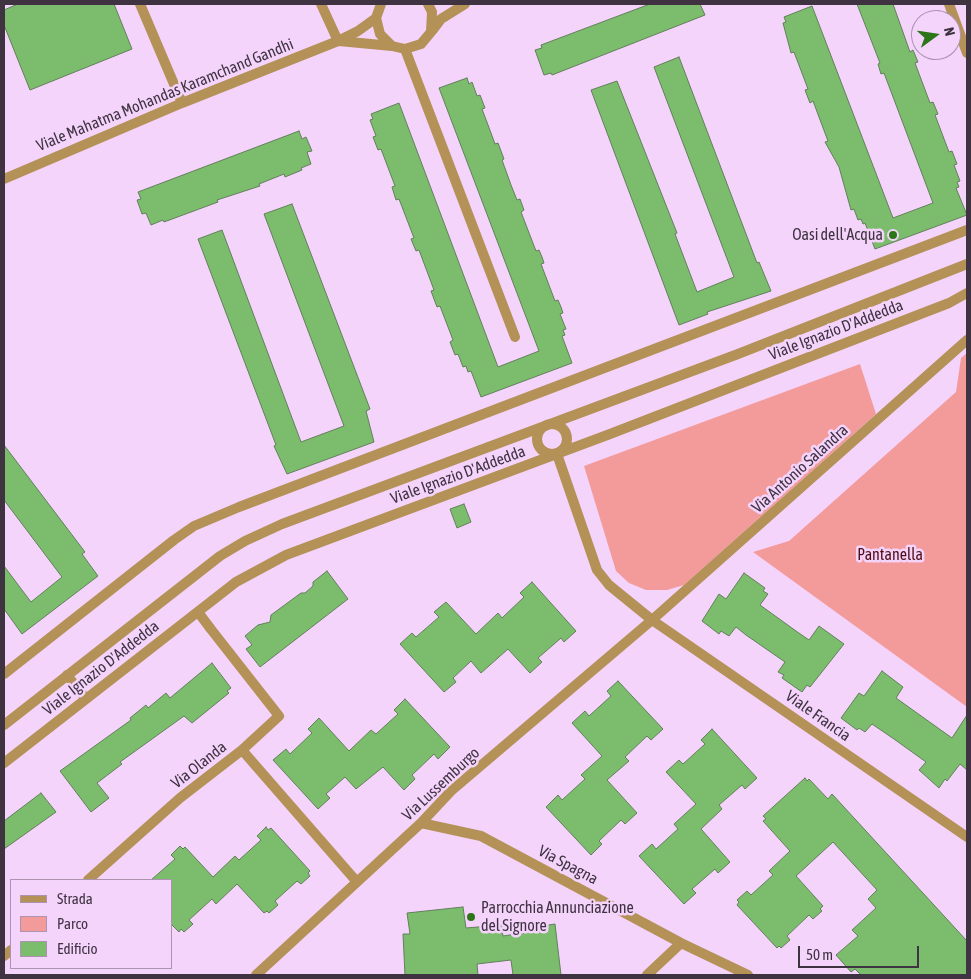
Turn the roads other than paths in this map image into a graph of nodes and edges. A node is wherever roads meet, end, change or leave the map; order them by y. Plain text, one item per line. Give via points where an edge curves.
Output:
1 (140, 4) edge
2 (321, 4) edge
3 (428, 4) edge
4 (465, 4) edge
5 (949, 4) edge
6 (379, 9) edge
7 (431, 32) junction
8 (338, 41) junction
9 (392, 46) junction
10 (405, 49) junction
11 (967, 53) edge
12 (182, 103) junction
13 (4, 179) edge
14 (967, 230) edge
15 (967, 264) edge
16 (967, 294) edge
17 (515, 337) dead end
18 (967, 340) edge
19 (546, 425) junction
20 (557, 454) junction
21 (198, 612) junction
22 (652, 620) junction
23 (4, 674) edge
24 (67, 675) junction
25 (86, 699) junction
26 (4, 725) edge
27 (242, 750) junction
28 (4, 763) edge
29 (421, 823) junction
30 (967, 837) edge
31 (89, 879) edge
32 (357, 882) junction
33 (681, 943) junction
34 (256, 975) edge
35 (647, 975) edge
36 (748, 975) edge

1 - 12 street
2 - 8 street
3 - 7 street via 434,22
4 - 7 street via 442,19
5 - 11 street
6 - 8 street, Viale Mahatma Mohandas Karamchand Gandhi via 358,31
6 - 9 street via 380,34
7 - 10 street via 420,44
8 - 9 street, Viale Mahatma Mohandas Karamchand Gandhi
8 - 12 street, Viale Mahatma Mohandas Karamchand Gandhi
9 - 10 street, Viale Mahatma Mohandas Karamchand Gandhi
10 - 17 street
12 - 13 street, Viale Mahatma Mohandas Karamchand Gandhi
14 - 23 street via 194,526
15 - 19 street, Viale Ignazio D'Addedda
16 - 20 street, Viale Ignazio D'Addedda
18 - 22 street, Via Antonio Salandra
19 - 20 street via 538,433 538,444 547,454
19 - 20 street via 556,424 566,432 565,447
19 - 24 street, Viale Ignazio D'Addedda via 282,524 245,541 220,556
20 - 21 street, Viale Ignazio D'Addedda via 286,555 236,582
20 - 22 street, Viale Francia via 597,570
21 - 25 street, Viale Ignazio D'Addedda
21 - 27 street via 279,716
22 - 29 street, Via Lussemburgo via 451,791
22 - 30 street, Viale Francia
24 - 25 street
24 - 26 street, Viale Ignazio D'Addedda
25 - 28 street, Viale Ignazio D'Addedda
27 - 31 street, Via Olanda via 180,798
27 - 32 street, Via Olanda
29 - 32 street, Via Lussemburgo
29 - 33 street, Via Spagna via 481,836
32 - 34 street, Via Lussemburgo
33 - 35 street
33 - 36 street, Via Spagna

